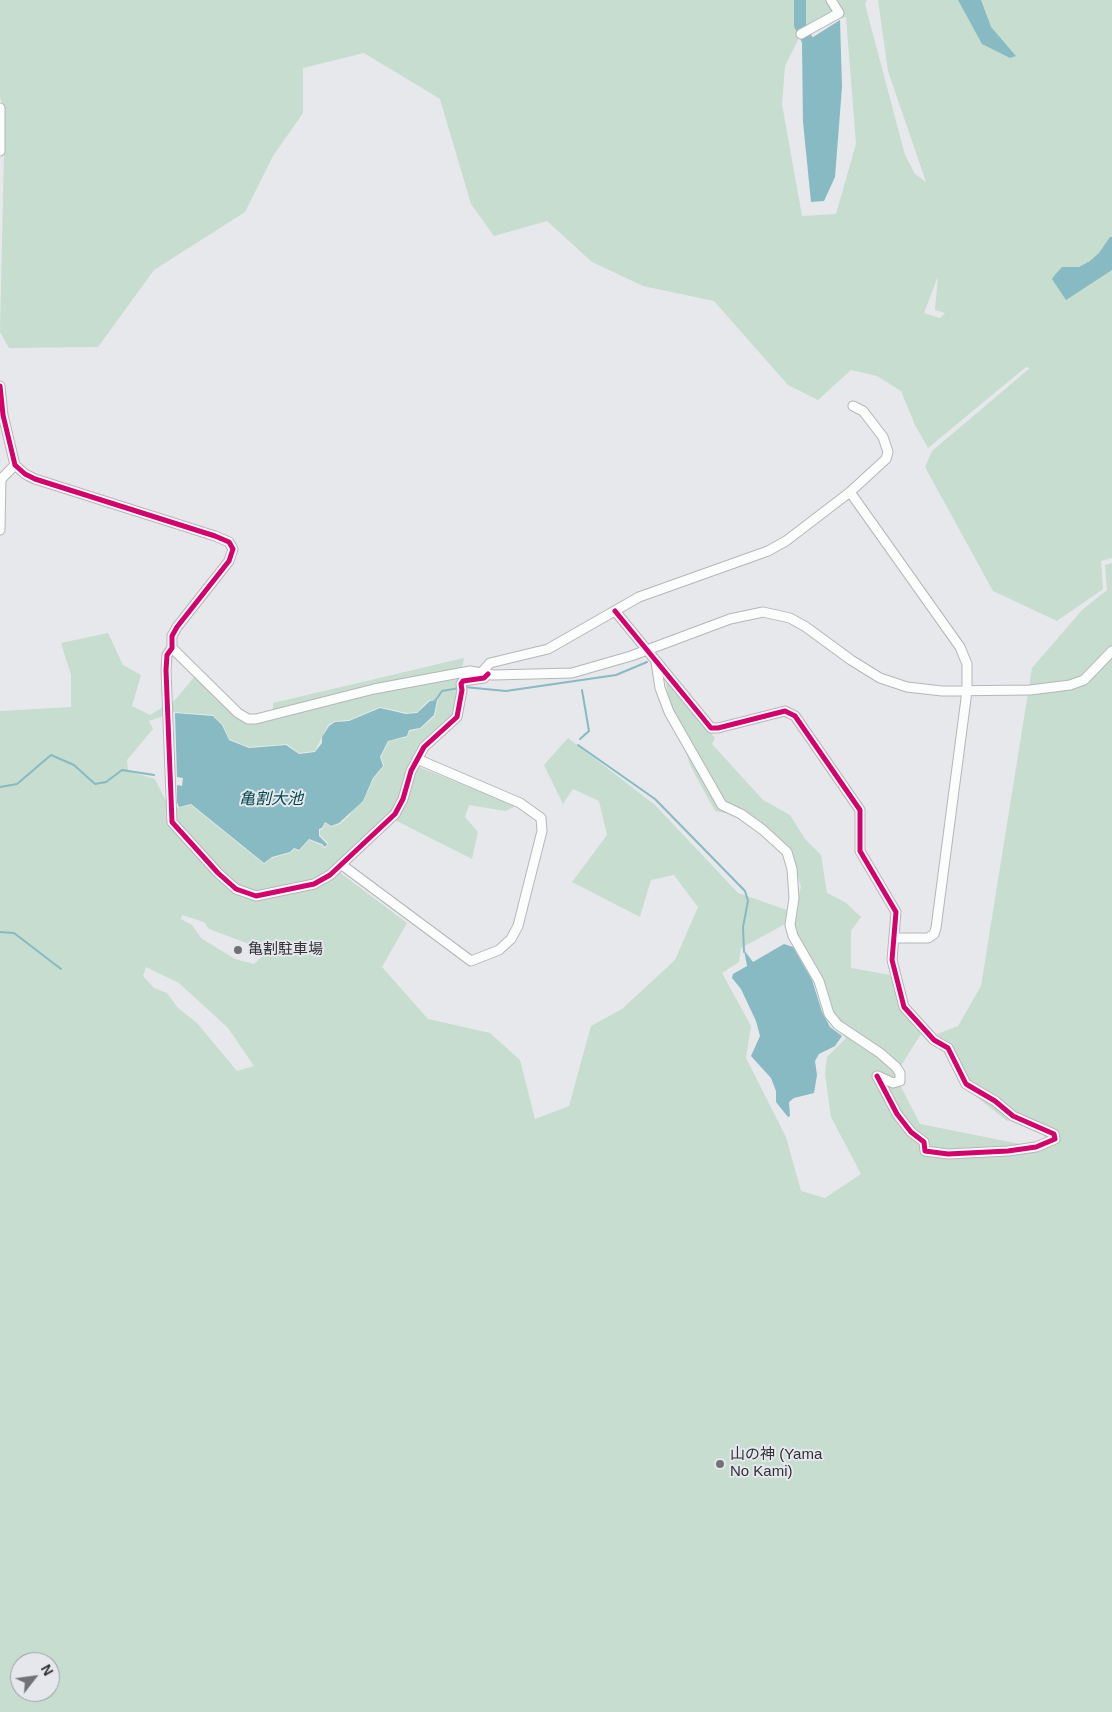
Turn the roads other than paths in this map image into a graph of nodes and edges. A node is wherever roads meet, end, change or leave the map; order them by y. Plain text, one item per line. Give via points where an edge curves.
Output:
1 (831, 0) edge
2 (804, 32) dead end
3 (0, 108) edge
4 (0, 151) edge
5 (0, 386) edge
6 (853, 406) dead end
7 (15, 465) junction
8 (850, 492) junction
9 (0, 530) edge
10 (614, 611) junction
11 (172, 648) junction
12 (647, 650) junction
13 (1112, 651) edge
14 (656, 662) junction
15 (485, 673) junction
16 (967, 691) junction
17 (418, 759) junction
18 (342, 865) junction
19 (894, 938) junction

1 - 2 street via 839,13
3 - 4 street
5 - 7 street
6 - 8 street via 863,411 874,425 888,452 886,459
7 - 9 street via 1,479
7 - 11 street via 35,479 229,542 233,550 229,561 177,627 172,636
8 - 10 street via 768,551 640,597
8 - 16 street via 965,655
10 - 12 street
10 - 15 street via 548,649 490,663
11 - 15 street via 238,713 248,718 265,717 424,678 470,670
11 - 18 street via 167,655 166,670 172,822 231,886 249,895 314,884
12 - 14 street
12 - 15 street via 572,673
12 - 16 street via 730,619 764,612 790,618 806,626 851,660 886,681 942,692
13 - 16 street via 1084,680 1070,685 1055,689
14 - 19 street via 711,728 785,711 795,716 860,810 860,851 894,908
14 - 19 street via 660,688 669,712 722,804 763,830 787,852 792,869 794,898 790,925 793,936 819,981 829,1014 838,1025 880,1053 900,1073 900,1081 892,1083 877,1076 897,1114 924,1142 925,1151 948,1154 1008,1151 1036,1147 1055,1138 1054,1134 1013,1116 966,1084 957,1060 948,1048 934,1040 904,1007 892,960
15 - 17 street via 484,678 464,681 454,721 428,743
16 - 19 street via 936,928 934,934 925,938
17 - 18 street via 395,814
17 - 18 street via 520,804 541,818 542,831 518,926 511,939 499,950 471,961

